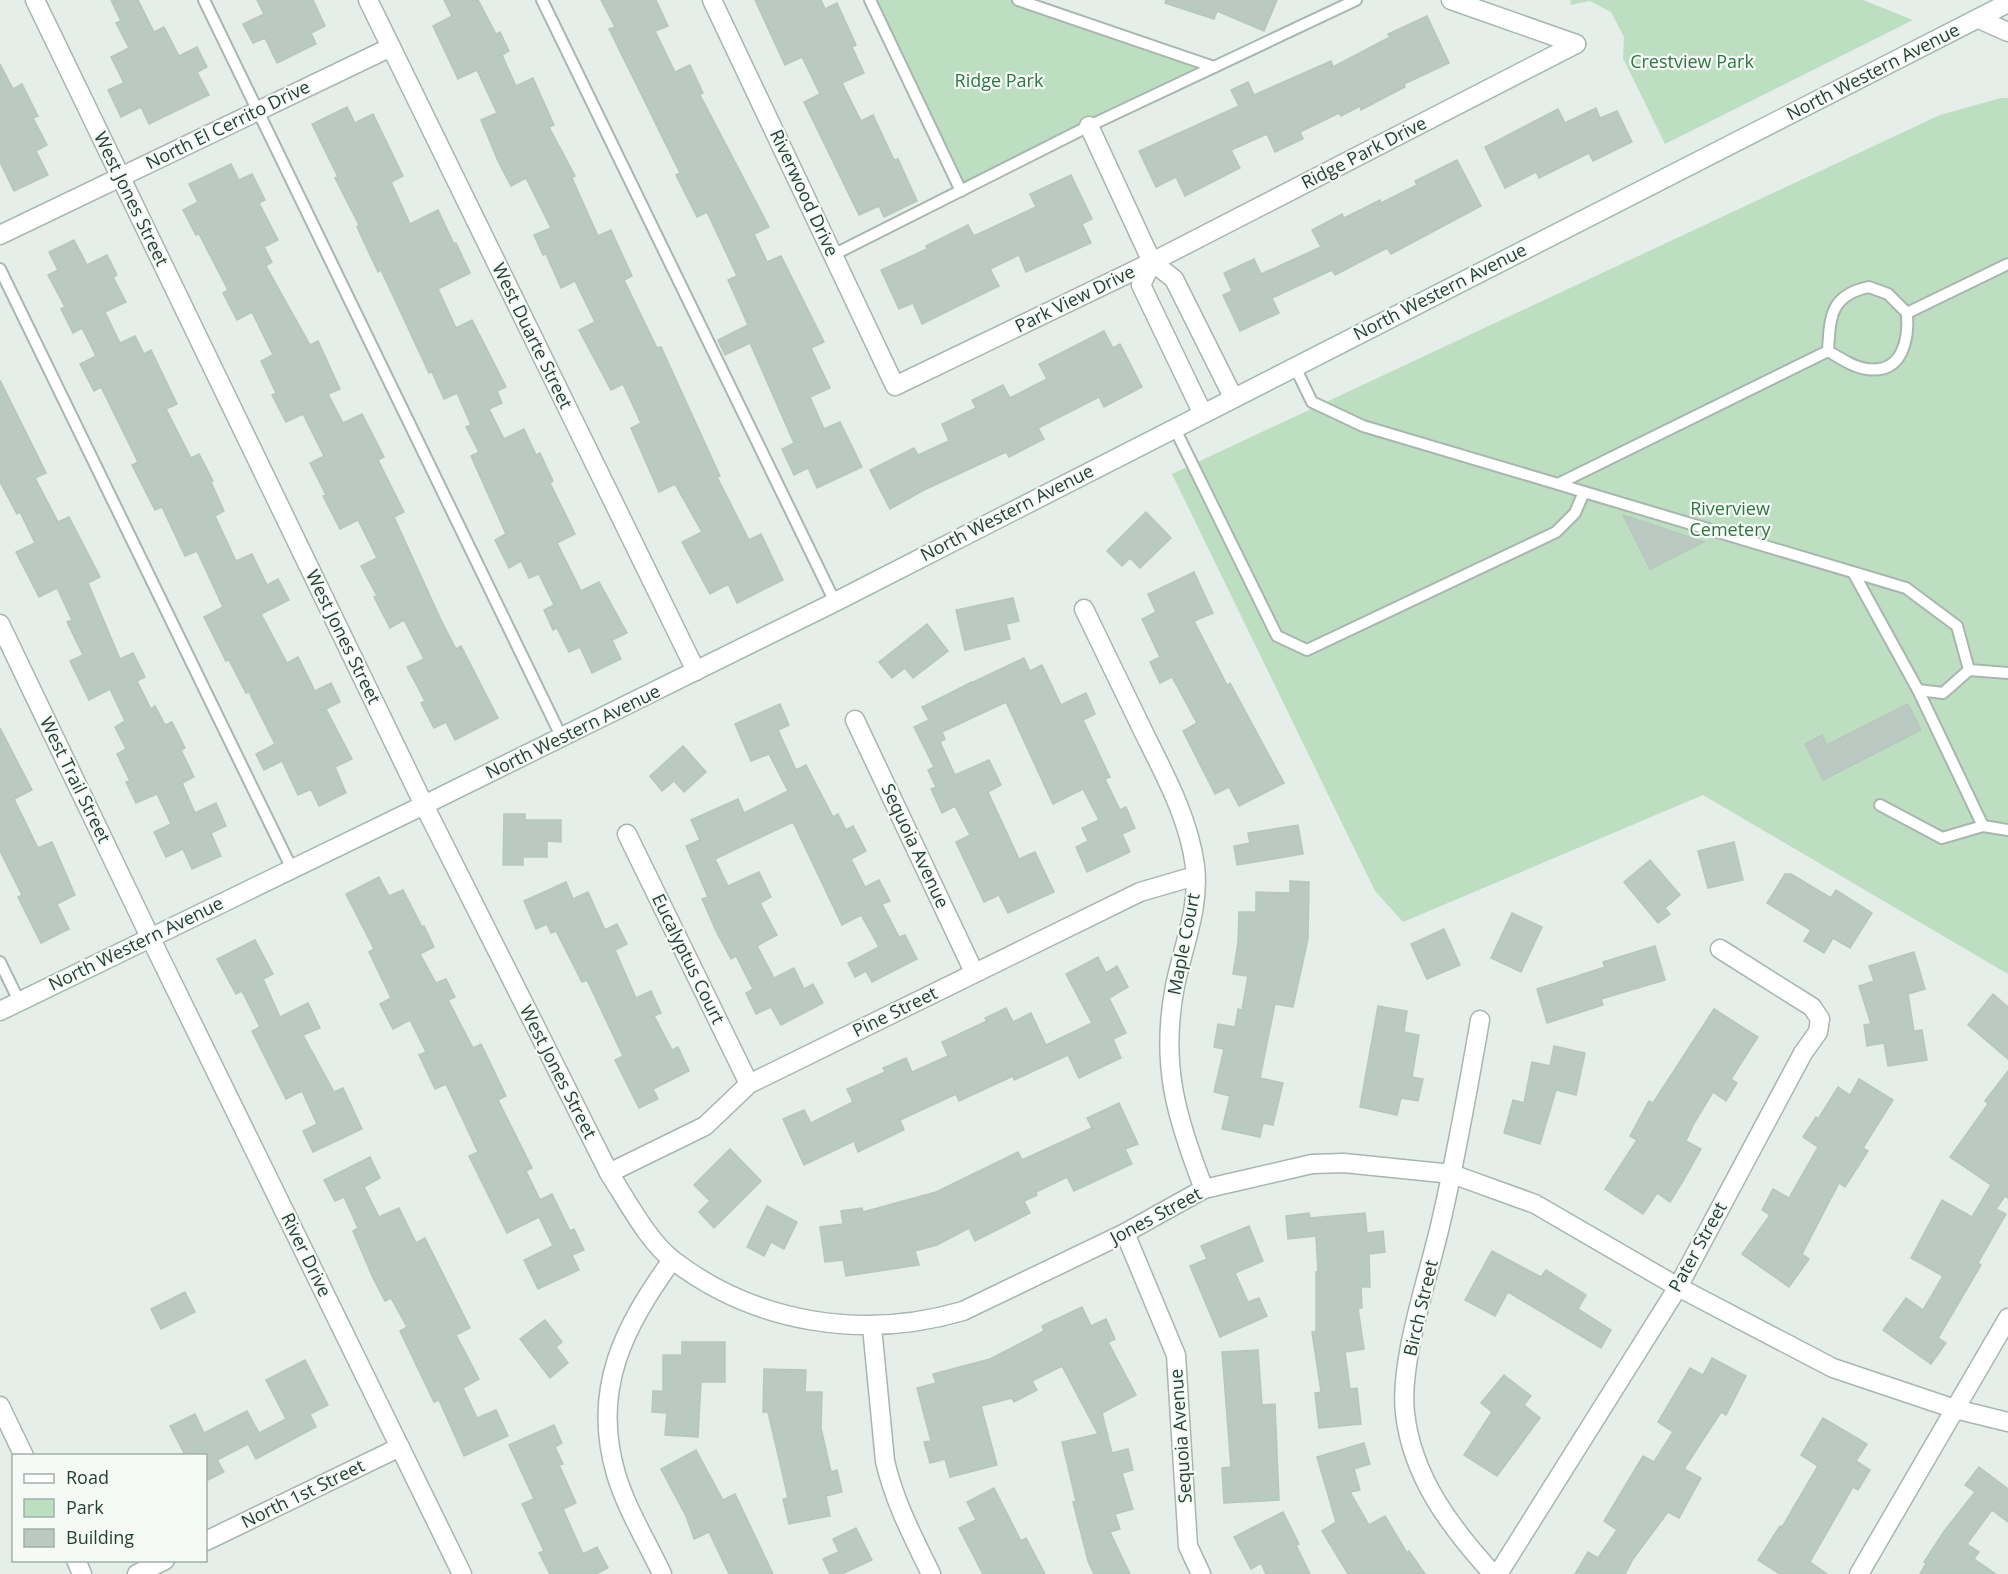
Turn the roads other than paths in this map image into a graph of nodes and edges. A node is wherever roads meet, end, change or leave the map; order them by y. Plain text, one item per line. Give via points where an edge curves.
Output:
1 (35, 0) edge
2 (204, 0) edge
3 (368, 0) edge
4 (542, 0) edge
5 (712, 0) edge
6 (870, 0) edge
7 (1018, 0) edge
8 (1356, 0) edge
9 (1451, 0) edge
10 (2008, 3) edge
11 (1979, 19) junction
12 (2008, 32) edge
13 (391, 47) junction
14 (1214, 67) junction
15 (257, 111) junction
16 (1089, 126) junction
17 (120, 177) junction
18 (961, 191) junction
19 (0, 235) edge
20 (833, 255) junction
21 (1152, 262) junction
22 (2008, 264) edge
23 (0, 269) edge
24 (1907, 313) junction
25 (1828, 351) junction
26 (1294, 365) junction
27 (896, 386) joint
28 (1233, 397) junction
29 (1202, 412) junction
30 (1174, 427) junction
31 (1558, 484) junction
32 (1584, 492) junction
33 (1853, 572) junction
34 (835, 602) junction
35 (1084, 609) dead end
36 (0, 624) edge
37 (1969, 670) junction
38 (696, 671) junction
39 (2008, 672) edge
40 (1918, 690) junction
41 (855, 720) dead end
42 (562, 738) junction
43 (1880, 805) dead end
44 (424, 806) junction
45 (1983, 826) junction
46 (2008, 830) edge
47 (627, 834) dead end
48 (292, 868) junction
49 (1195, 876) junction
50 (150, 937) junction
51 (1720, 949) dead end
52 (0, 962) edge
53 (974, 972) junction
54 (19, 1001) junction
55 (0, 1011) edge
56 (1480, 1020) dead end
57 (749, 1084) junction
58 (609, 1173) junction
59 (1452, 1174) junction
60 (1204, 1189) junction
61 (1125, 1233) junction
62 (672, 1260) junction
63 (1678, 1287) junction
64 (2008, 1318) edge
65 (872, 1327) junction
66 (0, 1407) edge
67 (1955, 1409) junction
68 (2008, 1422) edge
69 (7, 1436) edge
70 (400, 1447) junction
71 (23, 1454) edge
72 (207, 1541) edge
73 (161, 1562) edge
74 (137, 1574) edge
75 (462, 1574) edge
76 (662, 1574) edge
77 (931, 1574) edge
78 (1201, 1574) edge
79 (1492, 1574) edge
80 (1498, 1574) edge
81 (1859, 1574) edge

1 - 17 street, West Jones Street
2 - 15 lane
3 - 13 street, West Duarte Street
4 - 34 lane
5 - 20 street, Riverwood Drive
6 - 18 lane
7 - 14 lane
8 - 14 lane
9 - 21 street, Ridge Park Drive via 1576,44
10 - 11 street, North Western Avenue
11 - 12 street
11 - 26 street, North Western Avenue
13 - 15 street, North El Cerrito Drive
13 - 38 street, West Duarte Street
14 - 16 lane
15 - 17 street, North El Cerrito Drive
15 - 42 lane
16 - 18 lane
16 - 21 street, Park View Drive
17 - 19 street, North El Cerrito Drive
17 - 44 street, West Jones Street
18 - 20 lane
20 - 27 street, Riverwood Drive
21 - 27 street, Park View Drive
21 - 28 street via 1174,279
21 - 29 street via 1141,285
22 - 24 lane
23 - 48 lane
24 - 25 lane via 1906,348 1885,367 1869,370
24 - 25 lane via 1888,294 1869,287 1855,290 1841,297 1830,319
25 - 31 lane
26 - 28 street, North Western Avenue
26 - 31 lane via 1312,402 1363,426
28 - 29 street, North Western Avenue
29 - 30 street, North Western Avenue
30 - 32 lane via 1277,636 1307,650 1556,532 1575,513
30 - 34 street, North Western Avenue
31 - 32 lane
32 - 33 lane
33 - 37 lane via 1906,588 1957,626
33 - 40 lane
34 - 38 street, North Western Avenue
35 - 49 street, Maple Court via 1184,819
36 - 50 street, West Trail Street
37 - 39 lane
37 - 40 lane via 1943,693
38 - 42 street, North Western Avenue
40 - 45 lane
41 - 53 street, Sequoia Avenue
42 - 44 street, North Western Avenue
43 - 45 lane via 1942,838
44 - 48 street, North Western Avenue
44 - 58 street, West Jones Street
45 - 46 lane
47 - 57 street, Eucalyptus Court
48 - 50 street, North Western Avenue
49 - 53 street, Pine Street via 1140,892
49 - 60 street, Maple Court via 1196,901 1175,987 1168,1042 1182,1133
50 - 54 street, North Western Avenue
50 - 70 street, River Drive
51 - 63 street, Pater Street via 1812,1006 1820,1019 1818,1032 1803,1053
52 - 54 lane
53 - 57 street, Pine Street
54 - 55 street, North Western Avenue
56 - 59 street, Birch Street
57 - 58 street, Pine Street via 705,1126
58 - 62 street, West Jones Street via 639,1221
59 - 60 street, Jones Street via 1344,1163 1312,1164
59 - 63 street, Jones Street via 1535,1204
59 - 79 street, Birch Street via 1404,1378 1405,1413 1413,1451 1432,1496
60 - 61 street, Jones Street
61 - 65 street, Jones Street via 963,1311 936,1319
61 - 78 street, Sequoia Avenue via 1176,1355 1188,1546
62 - 65 street, Jones Street via 737,1299 804,1321
62 - 76 street via 629,1325 614,1363 608,1404 616,1475
63 - 67 street, Jones Street via 1833,1368
63 - 80 street, Pater Street
64 - 67 street
65 - 77 street via 890,1482
66 - 69 street
67 - 68 street, Jones Street
67 - 81 street
69 - 71 street
70 - 72 street, North 1st Street
70 - 75 street, River Drive
73 - 74 street

